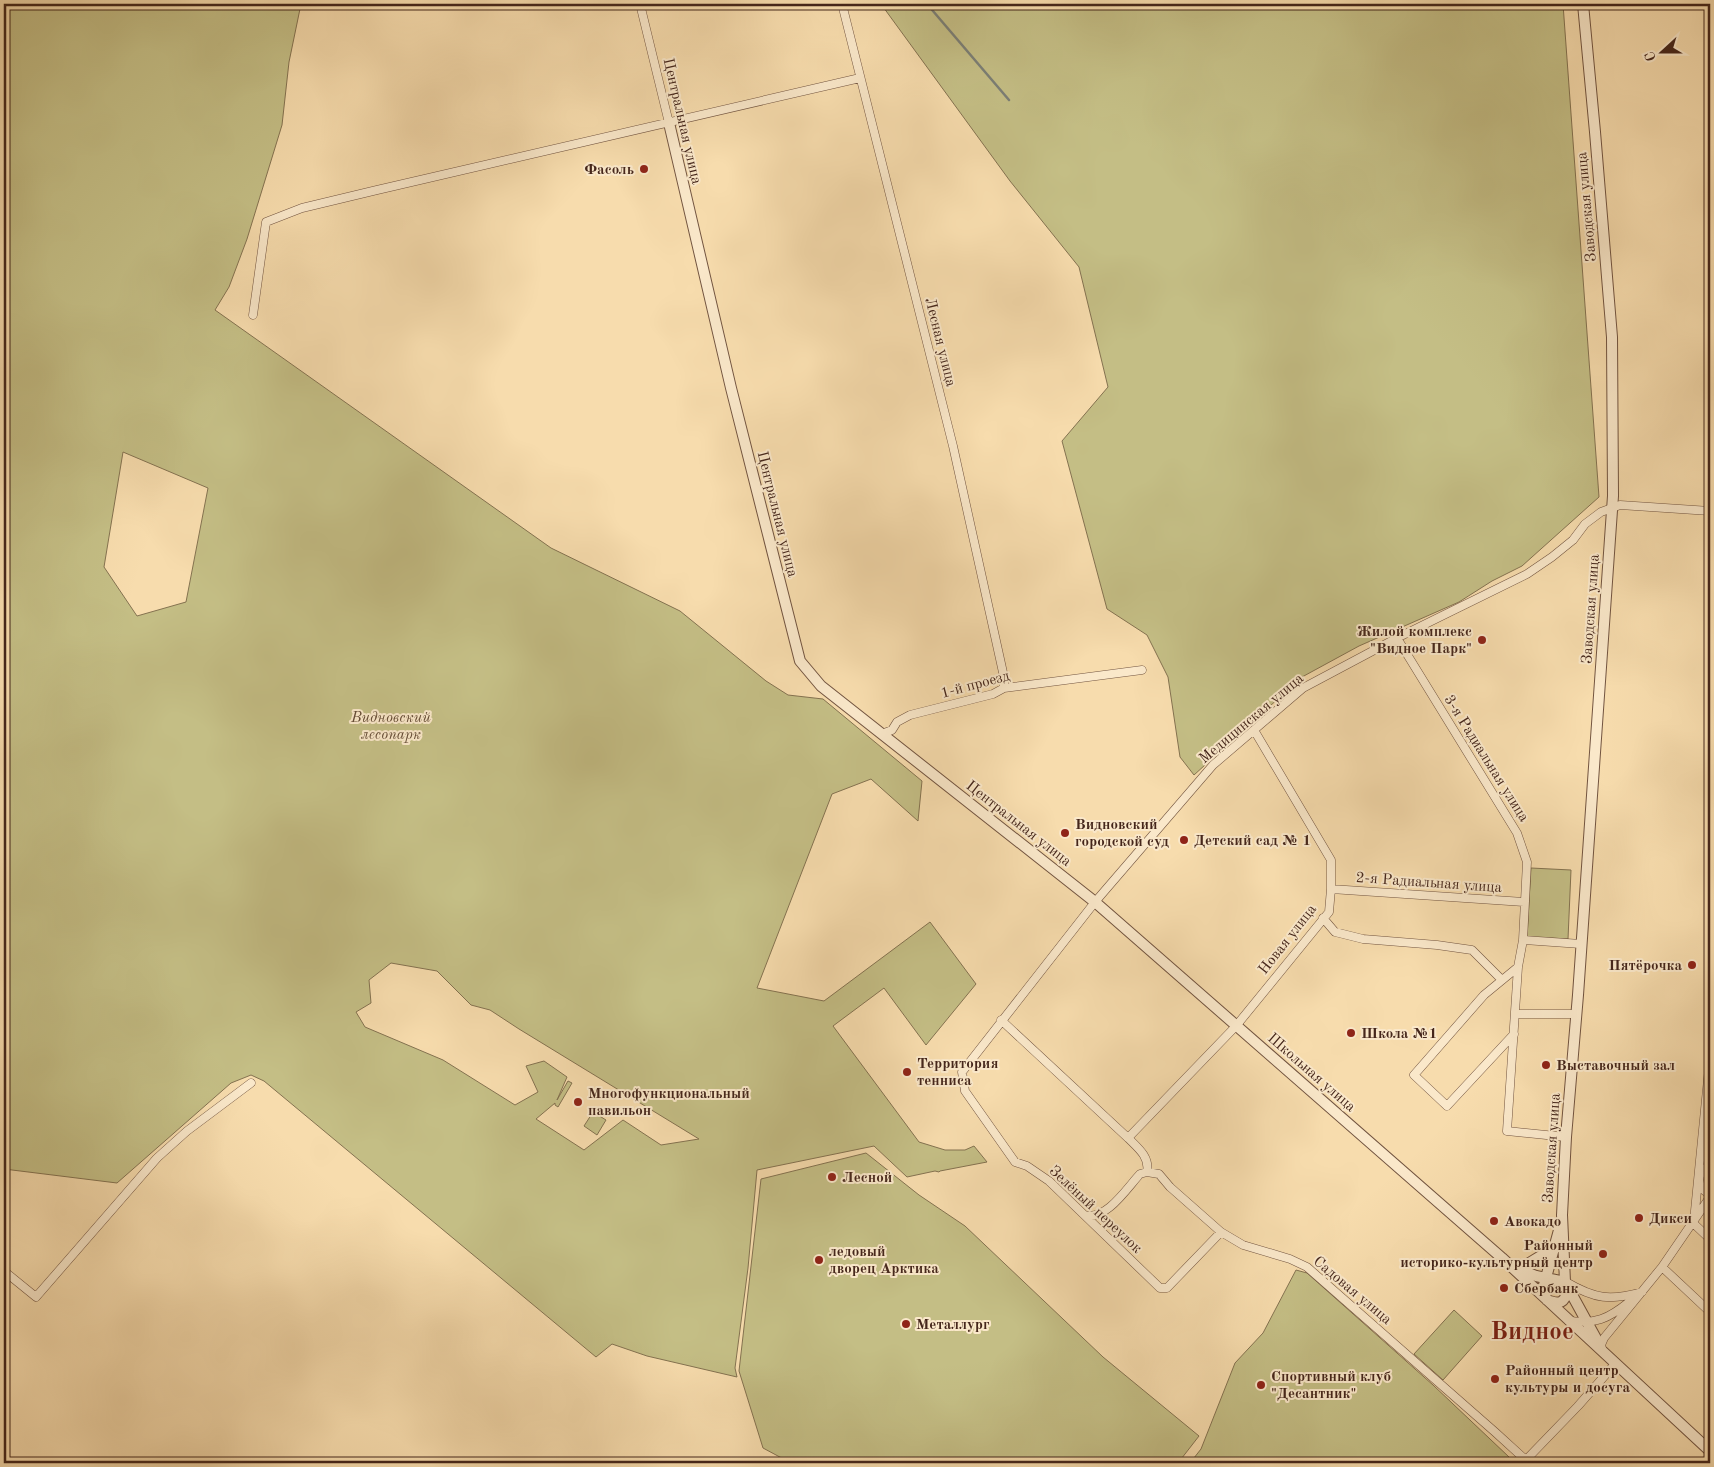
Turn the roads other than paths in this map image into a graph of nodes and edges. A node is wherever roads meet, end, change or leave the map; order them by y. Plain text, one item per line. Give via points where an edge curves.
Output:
1 (640, 4) edge
2 (842, 4) edge
3 (1582, 4) edge
4 (860, 78) junction
5 (669, 123) junction
6 (253, 315) dead end
7 (1612, 507) junction
8 (1710, 510) edge
9 (1397, 638) junction
10 (1142, 670) dead end
11 (1004, 688) junction
12 (1254, 730) junction
13 (882, 734) junction
14 (1331, 889) junction
15 (1095, 902) junction
16 (1524, 902) junction
17 (1323, 918) junction
18 (1523, 940) junction
19 (1581, 944) junction
20 (1518, 968) junction
21 (1502, 980) junction
22 (1516, 1014) junction
23 (1576, 1014) junction
24 (1002, 1020) junction
25 (1236, 1026) junction
26 (1514, 1034) junction
27 (1710, 1059) edge
28 (962, 1072) joint
29 (250, 1083) dead end
30 (1566, 1137) junction
31 (1128, 1138) junction
32 (1702, 1148) junction
33 (1710, 1151) edge
34 (1710, 1164) edge
35 (1147, 1172) junction
36 (1699, 1178) junction
37 (1710, 1196) edge
38 (1083, 1214) junction
39 (1562, 1217) junction
40 (1693, 1223) junction
41 (1221, 1232) junction
42 (1710, 1239) edge
43 (1554, 1248) junction
44 (1509, 1264) junction
45 (1662, 1267) junction
46 (4, 1271) edge
47 (1547, 1279) junction
48 (1566, 1285) junction
49 (1642, 1292) junction
50 (1547, 1300) junction
51 (1710, 1312) edge
52 (1569, 1321) junction
53 (1587, 1323) junction
54 (1603, 1351) junction
55 (1616, 1364) junction
56 (1710, 1451) edge
57 (1526, 1462) edge

1 - 5 street, Центральная улица
2 - 4 street, Лесная улица
3 - 7 street, Заводская улица via 1612,337
4 - 5 street
4 - 11 street, Лесная улица via 953,446
5 - 6 street via 302,208 266,222
5 - 13 street, Центральная улица via 800,661 822,686
7 - 8 street
7 - 9 street, Медицинская улица via 1585,524 1573,540 1527,574
7 - 19 street, Заводская улица
9 - 12 street, Медицинская улица via 1303,688
9 - 16 street, 3-я Радиальная улица via 1517,833 1526,862
10 - 11 street, 1-й проезд
11 - 13 street, 1-й проезд via 993,694 910,715
12 - 14 street, Новая улица via 1331,860
12 - 15 street, Медицинская улица via 1212,765
13 - 15 street, Центральная улица
14 - 16 street, 2-я Радиальная улица
14 - 17 street, Новая улица via 1328,912
15 - 24 street, Медицинская улица
15 - 25 street, Школьная улица
16 - 18 street, 3-я Радиальная улица
17 - 21 street via 1335,932 1363,939 1472,950
17 - 25 street, Новая улица
18 - 19 street
18 - 20 street, 3-я Радиальная улица
19 - 23 street, Заводская улица
20 - 21 street
20 - 22 street, 3-я Радиальная улица
21 - 26 street via 1484,995 1414,1075 1447,1106
22 - 23 street
22 - 26 street, 3-я Радиальная улица
23 - 30 street, Заводская улица
24 - 28 street, Медицинская улица
24 - 31 street
25 - 31 street, Новая улица
25 - 44 street, Школьная улица
26 - 30 street, 3-я Радиальная улица via 1507,1130
27 - 32 street
28 - 38 street, Зелёный переулок via 965,1091 1015,1162 1049,1181
29 - 46 street via 186,1131 157,1158 36,1297
30 - 39 street, Заводская улица
31 - 35 street via 1146,1158
32 - 33 street
32 - 34 street
32 - 36 street
34 - 36 street
35 - 38 street via 1140,1174 1101,1214 1091,1217
35 - 41 street, Садовая улица via 1159,1174
36 - 37 street via 1699,1183
36 - 40 street
37 - 40 street
38 - 41 street, Зелёный переулок via 1160,1288 1167,1288
39 - 43 street
39 - 48 street
40 - 42 street
40 - 45 street
41 - 57 street, Садовая улица via 1243,1245 1307,1266
43 - 44 street via 1526,1265
43 - 47 street
44 - 47 street
44 - 50 street
45 - 49 street
45 - 51 street
47 - 48 street
47 - 50 street via 1544,1285
48 - 49 street via 1603,1297
48 - 50 street via 1566,1297 1561,1302
48 - 53 street
49 - 53 street via 1615,1314
49 - 54 street via 1604,1338
50 - 52 street
52 - 53 street
52 - 54 street
53 - 54 street
54 - 55 street
55 - 56 street
55 - 57 street

